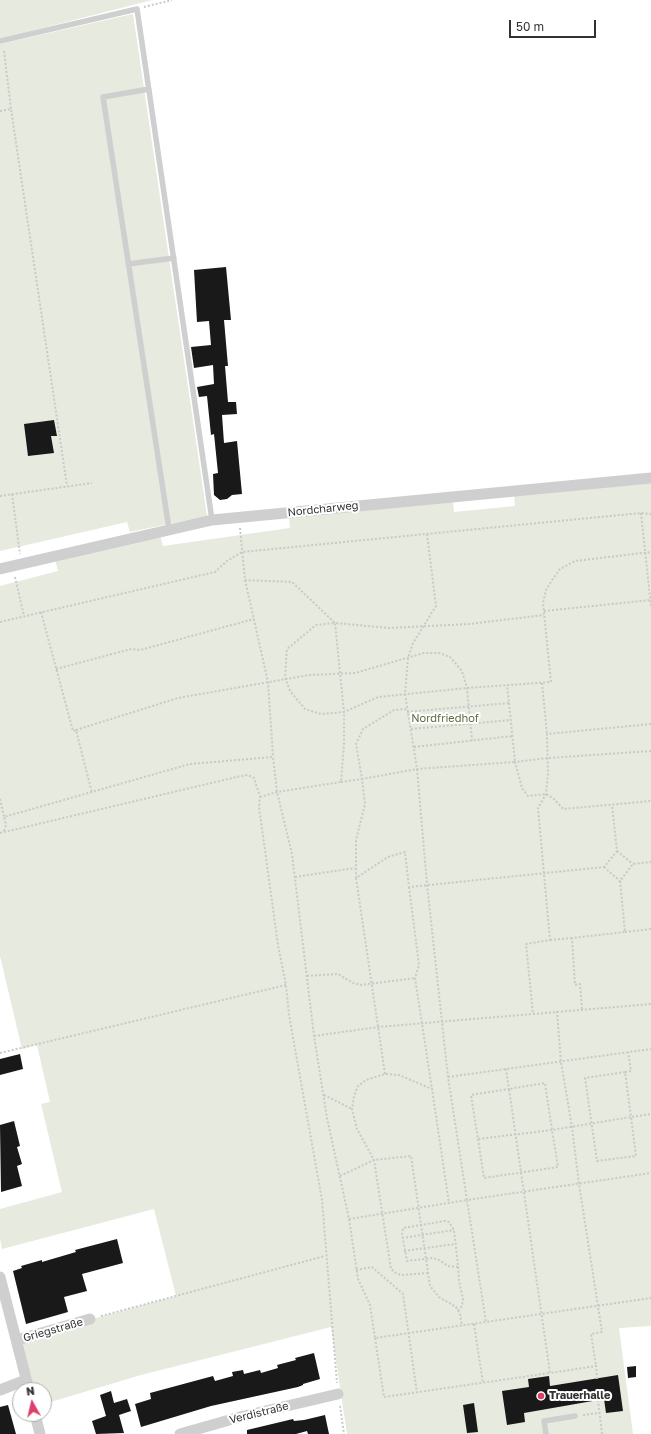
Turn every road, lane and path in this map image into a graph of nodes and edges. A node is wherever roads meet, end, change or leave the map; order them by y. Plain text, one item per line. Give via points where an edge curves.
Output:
1 (172, 0) edge
2 (137, 9) junction
3 (0, 41) edge
4 (4, 51) dead end
5 (149, 89) junction
6 (11, 109) junction
7 (0, 111) edge
8 (174, 258) junction
9 (128, 264) junction
10 (651, 478) edge
11 (92, 483) dead end
12 (67, 486) junction
13 (12, 494) junction
14 (0, 496) edge
15 (641, 513) junction
16 (651, 514) edge
17 (240, 518) junction
18 (212, 520) junction
19 (169, 529) junction
20 (427, 534) junction
21 (242, 552) junction
22 (645, 552) junction
23 (651, 552) edge
24 (17, 565) junction
25 (0, 569) edge
26 (246, 580) junction
27 (651, 600) edge
28 (651, 606) edge
29 (544, 611) junction
30 (41, 612) junction
31 (544, 615) junction
32 (24, 616) junction
33 (254, 619) junction
34 (0, 622) edge
35 (335, 623) junction
36 (424, 627) junction
37 (408, 658) junction
38 (56, 670) junction
39 (341, 675) junction
40 (286, 679) junction
41 (268, 682) junction
42 (542, 683) junction
43 (507, 685) junction
44 (467, 688) junction
45 (405, 694) junction
46 (509, 703) junction
47 (468, 706) junction
48 (407, 710) junction
49 (344, 712) junction
50 (511, 720) junction
51 (470, 724) junction
52 (651, 724) edge
53 (411, 729) junction
54 (76, 730) junction
55 (547, 734) junction
56 (513, 736) junction
57 (472, 740) junction
58 (414, 747) junction
59 (651, 751) edge
60 (273, 757) junction
61 (548, 758) junction
62 (515, 762) junction
63 (417, 769) junction
64 (362, 779) junction
65 (341, 782) junction
66 (277, 792) junction
67 (92, 793) junction
68 (546, 794) junction
69 (260, 797) junction
70 (0, 800) edge
71 (651, 801) edge
72 (612, 805) junction
73 (4, 817) junction
74 (2, 832) edge
75 (617, 851) junction
76 (651, 862) edge
77 (633, 864) junction
78 (604, 867) junction
79 (356, 868) junction
80 (543, 873) junction
81 (295, 877) junction
82 (356, 878) junction
83 (620, 881) junction
84 (427, 884) junction
85 (409, 887) junction
86 (651, 930) edge
87 (625, 932) junction
88 (572, 938) junction
89 (550, 940) junction
90 (307, 976) junction
91 (415, 978) junction
92 (286, 985) junction
93 (372, 985) junction
94 (651, 1004) edge
95 (582, 1009) junction
96 (556, 1011) junction
97 (534, 1014) junction
98 (441, 1022) junction
99 (422, 1023) junction
100 (378, 1027) junction
101 (314, 1036) junction
102 (651, 1049) edge
103 (628, 1052) junction
104 (0, 1053) edge
105 (561, 1062) junction
106 (506, 1069) junction
107 (625, 1072) junction
108 (385, 1074) junction
109 (448, 1077) junction
110 (432, 1089) junction
111 (509, 1089) junction
112 (324, 1095) junction
113 (352, 1109) junction
114 (651, 1114) edge
115 (631, 1117) junction
116 (592, 1124) junction
117 (572, 1127) junction
118 (552, 1130) junction
119 (516, 1134) junction
120 (478, 1139) junction
121 (374, 1160) junction
122 (521, 1172) junction
123 (651, 1173) edge
124 (340, 1176) junction
125 (579, 1184) junction
126 (524, 1191) junction
127 (467, 1200) junction
128 (449, 1203) junction
129 (418, 1208) junction
130 (383, 1214) junction
131 (349, 1219) junction
132 (420, 1225) junction
133 (454, 1230) junction
134 (422, 1234) junction
135 (402, 1238) junction
136 (455, 1244) junction
137 (424, 1249) junction
138 (404, 1251) junction
139 (326, 1256) junction
140 (426, 1259) junction
141 (458, 1266) junction
142 (356, 1270) junction
143 (428, 1273) junction
144 (0, 1277) edge
145 (651, 1298) edge
146 (598, 1306) junction
147 (458, 1311) junction
148 (541, 1315) junction
149 (90, 1319) joint
150 (486, 1322) junction
151 (474, 1324) junction
152 (462, 1326) junction
153 (408, 1333) junction
154 (375, 1338) junction
155 (17, 1340) junction
156 (596, 1366) junction
157 (550, 1374) junction
158 (597, 1379) dead end
159 (26, 1382) edge
160 (482, 1383) junction
161 (12, 1388) edge
162 (0, 1390) edge
163 (417, 1393) junction
164 (338, 1394) junction
165 (598, 1400) dead end
166 (600, 1413) junction
167 (575, 1416) joint
168 (37, 1422) edge
169 (40, 1434) edge
170 (180, 1434) edge
171 (344, 1434) edge
172 (546, 1434) edge
173 (602, 1434) edge

1 - 2 path
2 - 3 lane
2 - 5 lane
4 - 6 path
5 - 8 lane
5 - 9 lane via 103,97
6 - 7 path
6 - 12 path
8 - 9 lane
8 - 18 lane
9 - 19 lane
10 - 17 street, Nordcharweg
11 - 12 path
12 - 13 path
13 - 14 path
13 - 24 path
15 - 16 path
15 - 20 path
15 - 22 path
17 - 18 street, Nordcharweg
17 - 21 path
18 - 19 street, Nordcharweg
19 - 24 street, Nordcharweg
20 - 21 path
20 - 36 path via 436,606
21 - 26 path
21 - 30 path via 215,572
22 - 23 path
22 - 27 path
22 - 29 path via 575,560 560,569 552,580 546,590
24 - 25 street, Nordcharweg
24 - 32 path
26 - 33 path
26 - 35 path via 292,582
27 - 28 path
27 - 29 path
29 - 31 path
30 - 32 path
30 - 38 path
31 - 36 path
31 - 42 path via 551,682
32 - 34 path
33 - 38 path
33 - 41 path
35 - 36 path via 389,628
35 - 39 path
35 - 40 path via 316,625 287,649
36 - 37 path via 413,643
37 - 39 path
37 - 44 path via 432,653 450,658 462,671
37 - 45 path
38 - 54 path via 73,731
39 - 40 path via 309,675
39 - 49 path
40 - 41 path
40 - 49 path via 290,691 305,708 321,714
41 - 54 path via 178,698
41 - 60 path
42 - 43 path
42 - 55 path
43 - 44 path
43 - 46 path
44 - 45 path
44 - 47 path
45 - 48 path
45 - 49 path via 378,697
46 - 47 path
46 - 50 path
47 - 48 path
47 - 51 path
48 - 53 path
48 - 64 path via 394,710 363,729 356,744
49 - 65 path
50 - 51 path
50 - 56 path
51 - 53 path
51 - 57 path
52 - 55 path
53 - 58 path
54 - 67 path
55 - 61 path
56 - 57 path
56 - 62 path
57 - 58 path
58 - 63 path
59 - 61 path
60 - 66 path
60 - 67 path via 190,764
61 - 62 path
61 - 68 path
62 - 63 path
62 - 68 path via 522,788 528,796
63 - 64 path
63 - 84 path
64 - 65 path
64 - 79 path via 365,804 356,840
65 - 66 path
66 - 69 path
66 - 81 path
67 - 73 path
68 - 72 path via 563,809
68 - 80 path via 538,808
69 - 74 path via 254,778 248,774
69 - 92 path via 278,945
70 - 73 path
71 - 72 path
72 - 75 path
73 - 74 path via 6,825
75 - 77 path
75 - 78 path
76 - 77 path
77 - 83 path
78 - 80 path
78 - 83 path
79 - 81 path
79 - 82 path
80 - 84 path
80 - 89 path
81 - 90 path
82 - 85 path via 388,857 405,852
82 - 93 path
83 - 87 path
84 - 85 path
84 - 98 path
85 - 91 path via 420,965
86 - 87 path
87 - 88 path
88 - 89 path
88 - 95 path via 575,985 580,984
89 - 97 path via 526,944
90 - 93 path via 338,974 353,983
90 - 101 path
91 - 93 path
91 - 99 path
92 - 104 path
92 - 139 path via 322,1200
93 - 100 path
94 - 95 path
95 - 96 path
96 - 97 path
96 - 105 path
97 - 98 path
98 - 99 path
98 - 109 path
99 - 100 path
99 - 110 path
100 - 101 path
100 - 108 path
101 - 112 path
102 - 103 path
103 - 105 path
103 - 107 path via 631,1071
105 - 106 path
105 - 117 path
106 - 109 path
106 - 111 path
107 - 115 path
107 - 116 path via 585,1078
108 - 110 path via 399,1075
108 - 113 path via 371,1078 358,1086
109 - 127 path
110 - 128 path
111 - 118 path via 545,1083
111 - 119 path
111 - 120 path via 471,1095
112 - 113 path
112 - 124 path
113 - 121 path via 357,1129
114 - 115 path
115 - 116 path
115 - 116 path via 636,1156 597,1161
116 - 117 path
117 - 118 path
117 - 125 path
118 - 119 path
118 - 122 path via 558,1167
119 - 120 path
119 - 122 path
120 - 122 path via 484,1178
121 - 124 path
121 - 129 path via 411,1156
121 - 130 path
122 - 126 path
123 - 125 path
124 - 131 path
125 - 126 path
125 - 146 path
126 - 127 path
126 - 148 path
127 - 128 path
127 - 150 path
128 - 129 path
129 - 130 path
129 - 132 path
130 - 131 path
130 - 143 path via 391,1269 403,1275
131 - 142 path
132 - 133 path via 445,1221 449,1222
132 - 134 path
132 - 135 path via 403,1228
133 - 134 path
133 - 136 path
134 - 135 path
134 - 137 path
135 - 138 path
136 - 137 path
136 - 141 path
137 - 138 path
137 - 140 path
138 - 140 path via 407,1261
139 - 149 path
139 - 164 path
140 - 141 path via 432,1258 448,1266
140 - 143 path
141 - 147 path via 463,1299
142 - 153 path via 372,1268 403,1294
142 - 154 path via 370,1306
143 - 147 path via 433,1292
144 - 155 street
145 - 146 path
146 - 148 path
146 - 156 path via 602,1332 591,1334
147 - 152 path
148 - 150 path
148 - 157 path
149 - 155 street, Griegstraße
150 - 151 path
151 - 152 path
151 - 160 path
152 - 153 path
153 - 154 path
153 - 163 path
154 - 163 path via 384,1397
155 - 159 street
156 - 157 path
156 - 158 path
157 - 160 path
160 - 163 path
161 - 162 street
164 - 170 street, Verdistraße
164 - 171 path
165 - 166 path
166 - 167 path
166 - 173 path
167 - 172 lane via 544,1421
168 - 169 street

